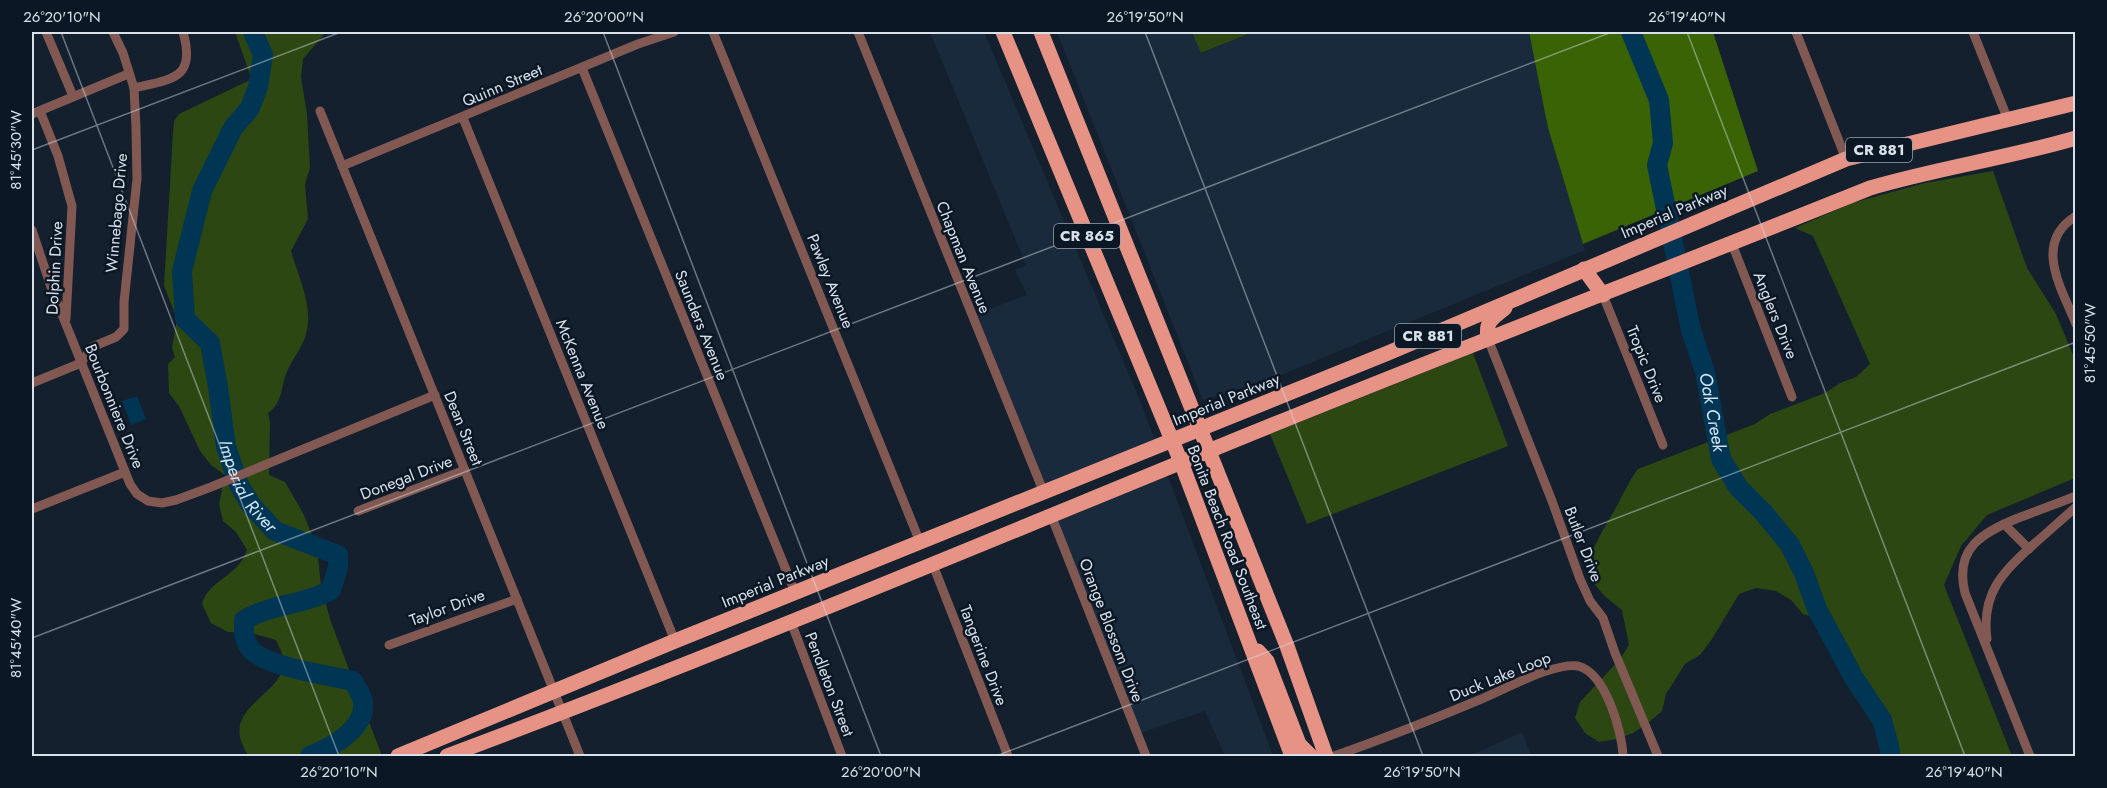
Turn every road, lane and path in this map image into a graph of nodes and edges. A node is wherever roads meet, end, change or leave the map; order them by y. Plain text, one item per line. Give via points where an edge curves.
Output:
1 (46, 32) edge
2 (113, 32) edge
3 (183, 32) edge
4 (674, 32) edge
5 (713, 32) edge
6 (858, 32) edge
7 (1003, 32) edge
8 (1041, 32) edge
9 (1796, 32) edge
10 (1973, 32) edge
11 (582, 68) junction
12 (128, 74) junction
13 (134, 88) junction
14 (73, 96) junction
15 (2076, 103) edge
16 (320, 111) dead end
17 (36, 112) edge
18 (463, 118) junction
19 (2008, 120) junction
20 (2076, 138) edge
21 (1846, 159) junction
22 (342, 166) junction
23 (2076, 216) edge
24 (32, 230) edge
25 (1732, 244) junction
26 (35, 252) edge
27 (1584, 269) junction
28 (1603, 295) junction
29 (1519, 296) junction
30 (66, 324) junction
31 (2076, 324) edge
32 (1488, 339) junction
33 (81, 363) junction
34 (32, 383) edge
35 (435, 395) junction
36 (1792, 397) dead end
37 (1200, 429) junction
38 (1172, 440) junction
39 (1663, 445) dead end
40 (1209, 450) junction
41 (1181, 462) junction
42 (465, 470) junction
43 (125, 472) junction
44 (1044, 493) junction
45 (2076, 496) edge
46 (2076, 507) edge
47 (32, 510) edge
48 (358, 511) dead end
49 (1051, 515) junction
50 (2004, 524) junction
51 (920, 542) junction
52 (2029, 549) junction
53 (933, 565) junction
54 (795, 592) junction
55 (517, 598) junction
56 (791, 622) junction
57 (1248, 639) junction
58 (675, 641) junction
59 (388, 645) dead end
60 (1989, 651) junction
61 (554, 691) junction
62 (563, 713) junction
63 (399, 756) edge
64 (447, 756) edge
65 (580, 756) edge
66 (842, 756) edge
67 (1008, 756) edge
68 (1146, 756) edge
69 (1292, 756) edge
70 (1311, 756) edge
71 (1326, 756) edge
72 (1334, 756) edge
73 (1623, 756) edge
74 (1658, 756) edge
75 (2030, 756) edge

1 - 14 street
2 - 12 street
3 - 13 street via 188,57 184,69
4 - 11 street, Quinn Street
5 - 51 street, Pawley Avenue
6 - 44 street, Chapman Avenue
7 - 38 main road, Bonita Beach Road Southeast / CR 865
8 - 37 main road, Bonita Beach Road Southeast / CR 865
9 - 21 street
10 - 19 street
11 - 18 street, Quinn Street
11 - 54 street, Saunders Avenue
12 - 13 street
12 - 14 street
13 - 33 street, Winnebago Drive via 137,179 123,302 124,328 116,337 92,346
14 - 17 street
15 - 19 main road, Imperial Parkway / CR 881
16 - 22 street, Dean Street
17 - 30 street, Dolphin Drive via 58,156 72,206
18 - 22 street, Quinn Street
18 - 58 street, McKenna Avenue
19 - 21 main road, Imperial Parkway / CR 881
20 - 25 main road, CR 881 via 1870,188
21 - 27 main road, Imperial Parkway / CR 881
22 - 35 street, Dean Street
23 - 31 street via 2058,232 2052,247 2055,272
24 - 26 street, Bourbonniere Drive
25 - 28 main road, CR 881
25 - 36 street, Anglers Drive
26 - 30 street, Bourbonniere Drive
27 - 28 main road
27 - 29 main road, Imperial Parkway / CR 881
28 - 32 main road, CR 881
28 - 39 street, Tropic Drive
29 - 32 main road via 1490,321 1486,329
29 - 37 main road, Imperial Parkway / CR 881
30 - 33 street, Bourbonniere Drive
32 - 40 main road, CR 881
32 - 74 street, Butler Drive via 1580,579 1603,618
33 - 34 street
33 - 43 street, Bourbonniere Drive
35 - 42 street, Dean Street
35 - 43 street, Bourbonniere Drive via 212,487 162,503 137,494
37 - 38 main road, Imperial Parkway / CR 881
37 - 40 main road, Bonita Beach Road Southeast / CR 865
38 - 41 main road, Bonita Beach Road Southeast / CR 865
38 - 44 main road, Imperial Parkway
40 - 41 main road, CR 881
40 - 71 main road, Bonita Beach Road Southeast / CR 865
41 - 49 main road
41 - 57 main road, Bonita Beach Road Southeast / CR 865
42 - 48 street, Donegal Drive
42 - 55 street, Dean Street
43 - 47 street
44 - 51 main road, Imperial Parkway
45 - 50 street
46 - 52 street
49 - 53 main road
49 - 68 street, Orange Blossom Drive
50 - 52 street
50 - 60 street via 1974,543 1963,565 1965,593
51 - 54 main road, Imperial Parkway
52 - 60 street via 2006,569 1992,591 1986,620
53 - 56 main road
53 - 67 street, Tangerine Drive
54 - 58 main road, Imperial Parkway
55 - 59 street, Taylor Drive
55 - 61 street, Dean Street
56 - 62 main road
56 - 66 street, Pendleton Street
57 - 69 main road, Bonita Beach Road Southeast / CR 865
57 - 70 main road via 1267,661 1299,744
58 - 61 main road, Imperial Parkway
60 - 75 street
61 - 62 street, Dean Street
61 - 63 main road, Imperial Parkway
62 - 64 main road
62 - 65 street, Dean Street
72 - 73 street, Duck Lake Loop via 1542,672 1572,665 1593,675 1603,688 1618,727

